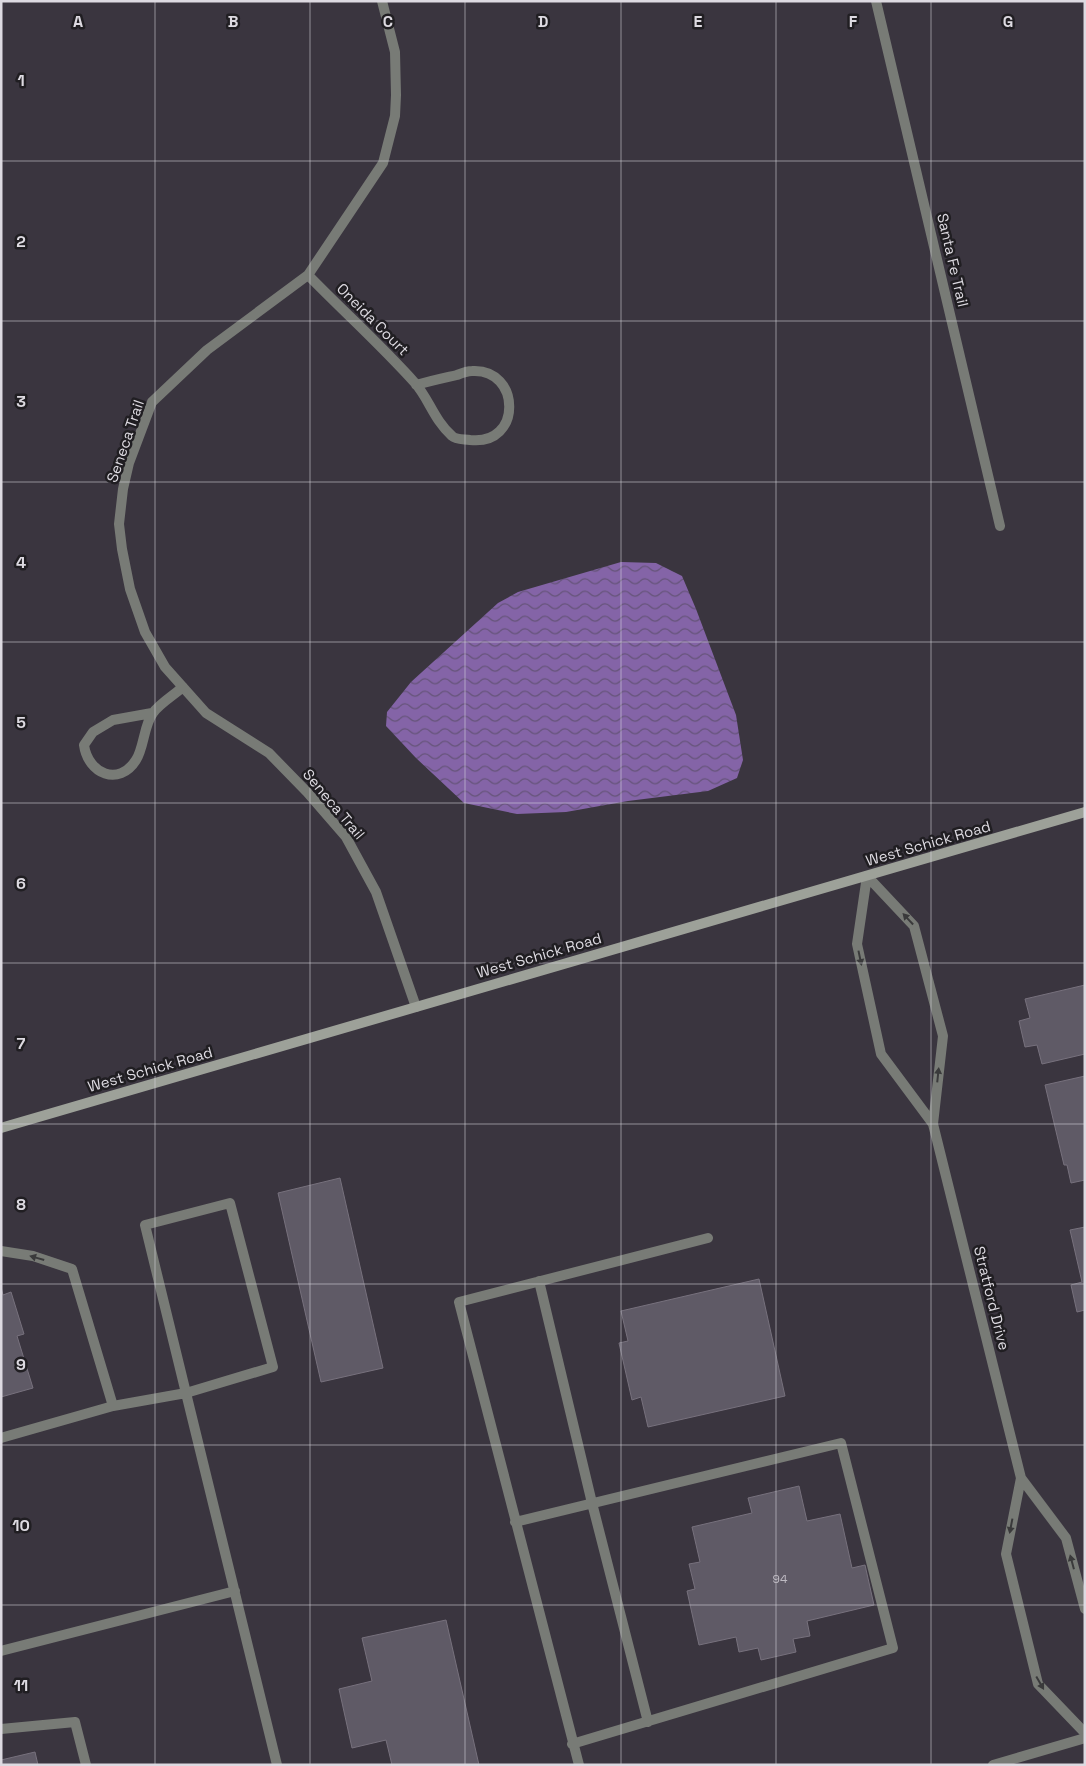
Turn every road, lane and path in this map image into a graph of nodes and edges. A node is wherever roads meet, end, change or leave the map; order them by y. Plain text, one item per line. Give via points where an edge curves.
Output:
1 (382, 1) edge
2 (876, 1) edge
3 (308, 274) junction
4 (416, 385) junction
5 (1000, 526) dead end
6 (183, 687) junction
7 (152, 713) junction
8 (1085, 812) edge
9 (867, 876) junction
10 (416, 1006) junction
11 (933, 1124) junction
12 (1, 1128) edge
13 (708, 1238) dead end
14 (1, 1251) edge
15 (539, 1281) junction
16 (186, 1393) junction
17 (113, 1406) junction
18 (1, 1438) edge
19 (1021, 1478) junction
20 (592, 1503) junction
21 (515, 1522) junction
22 (235, 1591) junction
23 (1085, 1609) edge
24 (1, 1651) edge
25 (648, 1722) junction
26 (1, 1729) edge
27 (1085, 1733) edge
28 (1085, 1738) edge
29 (572, 1744) junction
30 (86, 1765) edge
31 (277, 1765) edge
32 (579, 1765) edge
33 (993, 1765) edge

1 - 3 street, Seneca Trail via 394,52 396,95 395,116 383,163
2 - 5 street, Santa Fe Trail
3 - 4 street, Oneida Court
3 - 6 street, Seneca Trail via 207,350 152,402 129,463 119,524 130,589 145,632 164,668
4 - 4 street, Oneida Court via 438,422 454,438 481,441 502,430 507,419 510,407 503,385 483,372 471,371
6 - 7 street
6 - 10 street, Seneca Trail via 206,713 269,754 346,837 376,892
7 - 7 street via 136,760 125,772 113,775 95,769 89,762 84,745 93,732 113,720
8 - 9 street, West Schick Road
9 - 10 street, West Schick Road
9 -> 11 street, Stratford Drive via 857,944 881,1054
11 -> 9 street, Stratford Drive via 943,1036 914,926
10 - 12 street, West Schick Road
11 - 19 street, Stratford Drive
13 - 15 street
17 -> 14 street via 72,1269 33,1256
15 - 20 street
15 - 21 street via 459,1302
16 - 16 street via 145,1225 230,1203 273,1367
16 - 17 street
16 - 22 street
17 - 18 street
23 -> 19 street, Stratford Drive via 1066,1538
19 -> 27 street, Stratford Drive via 1006,1554 1010,1573 1038,1684
20 - 21 street
20 - 25 street
20 - 25 street via 841,1444 891,1638 893,1648
21 - 29 street
22 - 24 street
22 - 31 street
25 - 29 street
26 - 30 street via 74,1722
28 - 33 street
29 - 32 street

